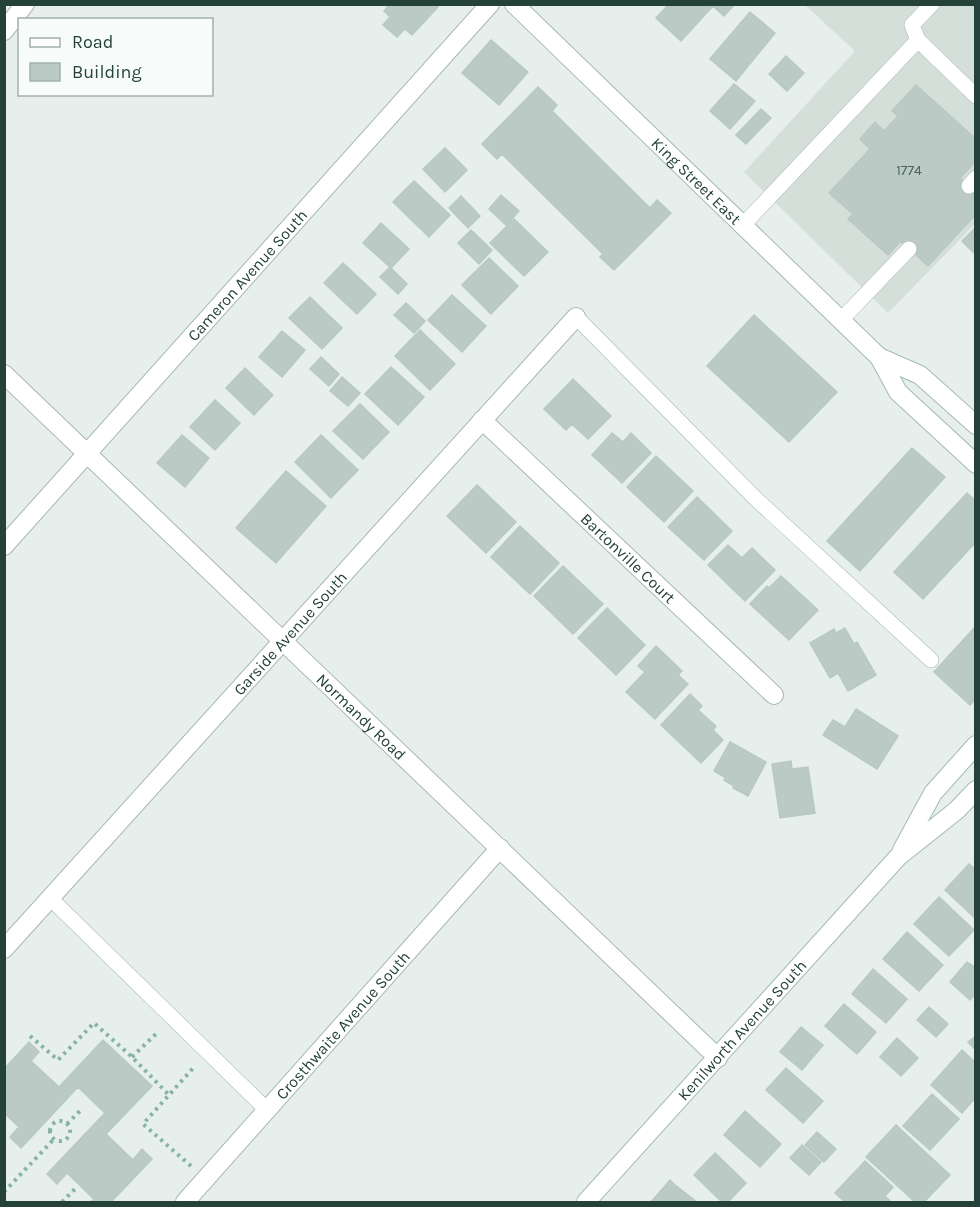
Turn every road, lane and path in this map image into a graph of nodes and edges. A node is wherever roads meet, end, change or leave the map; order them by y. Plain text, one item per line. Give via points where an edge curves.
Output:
1 (25, 4) edge
2 (490, 4) edge
3 (514, 4) edge
4 (932, 4) edge
5 (4, 31) edge
6 (918, 40) junction
7 (975, 96) edge
8 (743, 225) junction
9 (909, 249) dead end
10 (576, 317) joint
11 (841, 320) junction
12 (879, 357) junction
13 (4, 374) edge
14 (482, 420) junction
15 (975, 424) edge
16 (88, 454) junction
17 (975, 464) edge
18 (4, 546) edge
19 (283, 639) junction
20 (931, 660) dead end
21 (774, 695) dead end
22 (975, 745) edge
23 (975, 790) edge
24 (500, 848) junction
25 (898, 856) junction
26 (50, 898) junction
27 (4, 949) edge
28 (173, 1018) junction
29 (30, 1036) dead end
30 (208, 1052) junction
31 (131, 1057) junction
32 (718, 1058) junction
33 (169, 1095) junction
34 (81, 1110) dead end
35 (267, 1110) junction
36 (67, 1124) junction
37 (54, 1139) junction
38 (206, 1179) junction
39 (75, 1189) dead end
40 (4, 1192) edge
41 (62, 1203) edge
42 (185, 1203) edge
43 (586, 1203) edge

1 - 5 street
2 - 16 street, Cameron Avenue South
3 - 8 street, King Street East
4 - 6 lane via 912,25
6 - 7 lane
6 - 8 lane
8 - 11 street, King Street East
9 - 11 lane
10 - 14 street, Garside Avenue South
10 - 20 lane via 755,498
11 - 12 street, King Street East
12 - 15 street, King Street East via 920,375
12 - 17 street, King Street East via 898,392
13 - 16 street, Normandy Road
14 - 19 street, Garside Avenue South
14 - 21 street, Bartonville Court
16 - 18 street, Cameron Avenue South
16 - 19 street, Normandy Road
19 - 24 street, Normandy Road
19 - 26 street, Garside Avenue South
22 - 25 street, Kenilworth Avenue South via 933,793
23 - 25 street, Kenilworth Avenue South via 957,810
24 - 32 street, Normandy Road
24 - 35 street, Crosthwaite Avenue South
25 - 32 street, Kenilworth Avenue South
26 - 27 street, Garside Avenue South
26 - 28 lane
28 - 30 lane
28 - 31 path
29 - 31 path via 58,1060 93,1023
30 - 33 path
30 - 35 lane
31 - 33 path
32 - 43 street, Kenilworth Avenue South
33 - 38 path via 143,1124
34 - 36 path
35 - 38 street, Crosthwaite Avenue South
36 - 37 path via 68,1137
36 - 37 path via 58,1121 51,1125
37 - 40 path
38 - 42 street, Crosthwaite Avenue South
39 - 41 path

